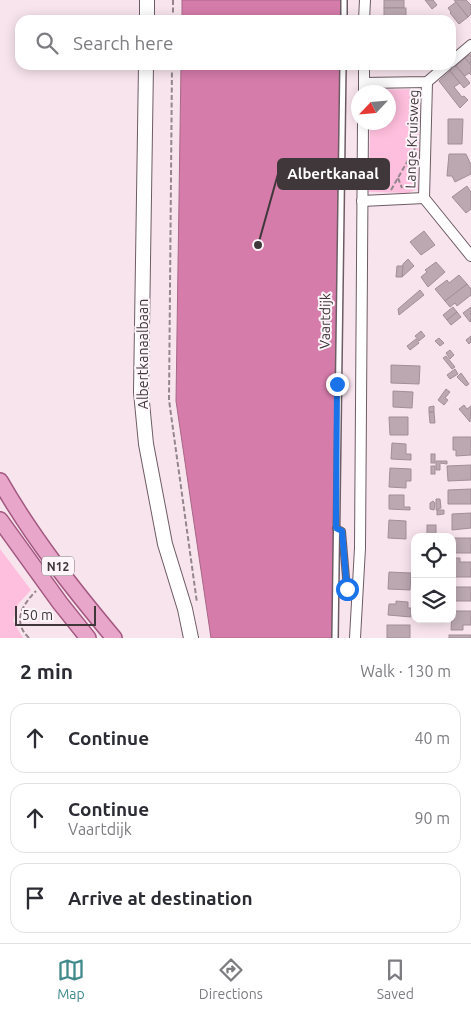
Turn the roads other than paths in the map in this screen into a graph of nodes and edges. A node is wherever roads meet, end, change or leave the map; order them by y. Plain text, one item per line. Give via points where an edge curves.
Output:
1 (147, 0) edge
2 (344, 0) edge
3 (365, 0) edge
4 (146, 15) edge
5 (344, 15) edge
6 (364, 15) edge
7 (471, 45) edge
8 (456, 58) edge
9 (146, 70) edge
10 (343, 70) edge
11 (364, 70) edge
12 (441, 70) edge
13 (428, 82) junction
14 (364, 85) edge
15 (396, 85) edge
16 (363, 130) edge
17 (424, 198) junction
18 (362, 201) junction
19 (471, 256) edge
20 (0, 481) edge
21 (0, 520) edge
22 (336, 528) junction
23 (357, 601) junction
24 (88, 638) edge
25 (114, 638) edge
26 (190, 638) edge
27 (335, 638) edge
28 (355, 638) edge

1 - 4 street
2 - 5 lane
3 - 6 street
7 - 8 street
9 - 26 street, Albertkanaalbaan via 142,410 164,544 185,610
10 - 22 lane, Vaartdijk
11 - 14 street
12 - 13 street
13 - 15 street
13 - 17 street, Lange Kruisweg
16 - 18 street
17 - 18 street, Lange Kruisweg
17 - 19 street, Lange Kruisweg
18 - 23 street
20 - 25 main road, N12 via 30,530
21 - 24 main road, N12
22 - 23 lane via 342,531 347,589
22 - 27 lane, Vaartdijk
23 - 28 street

